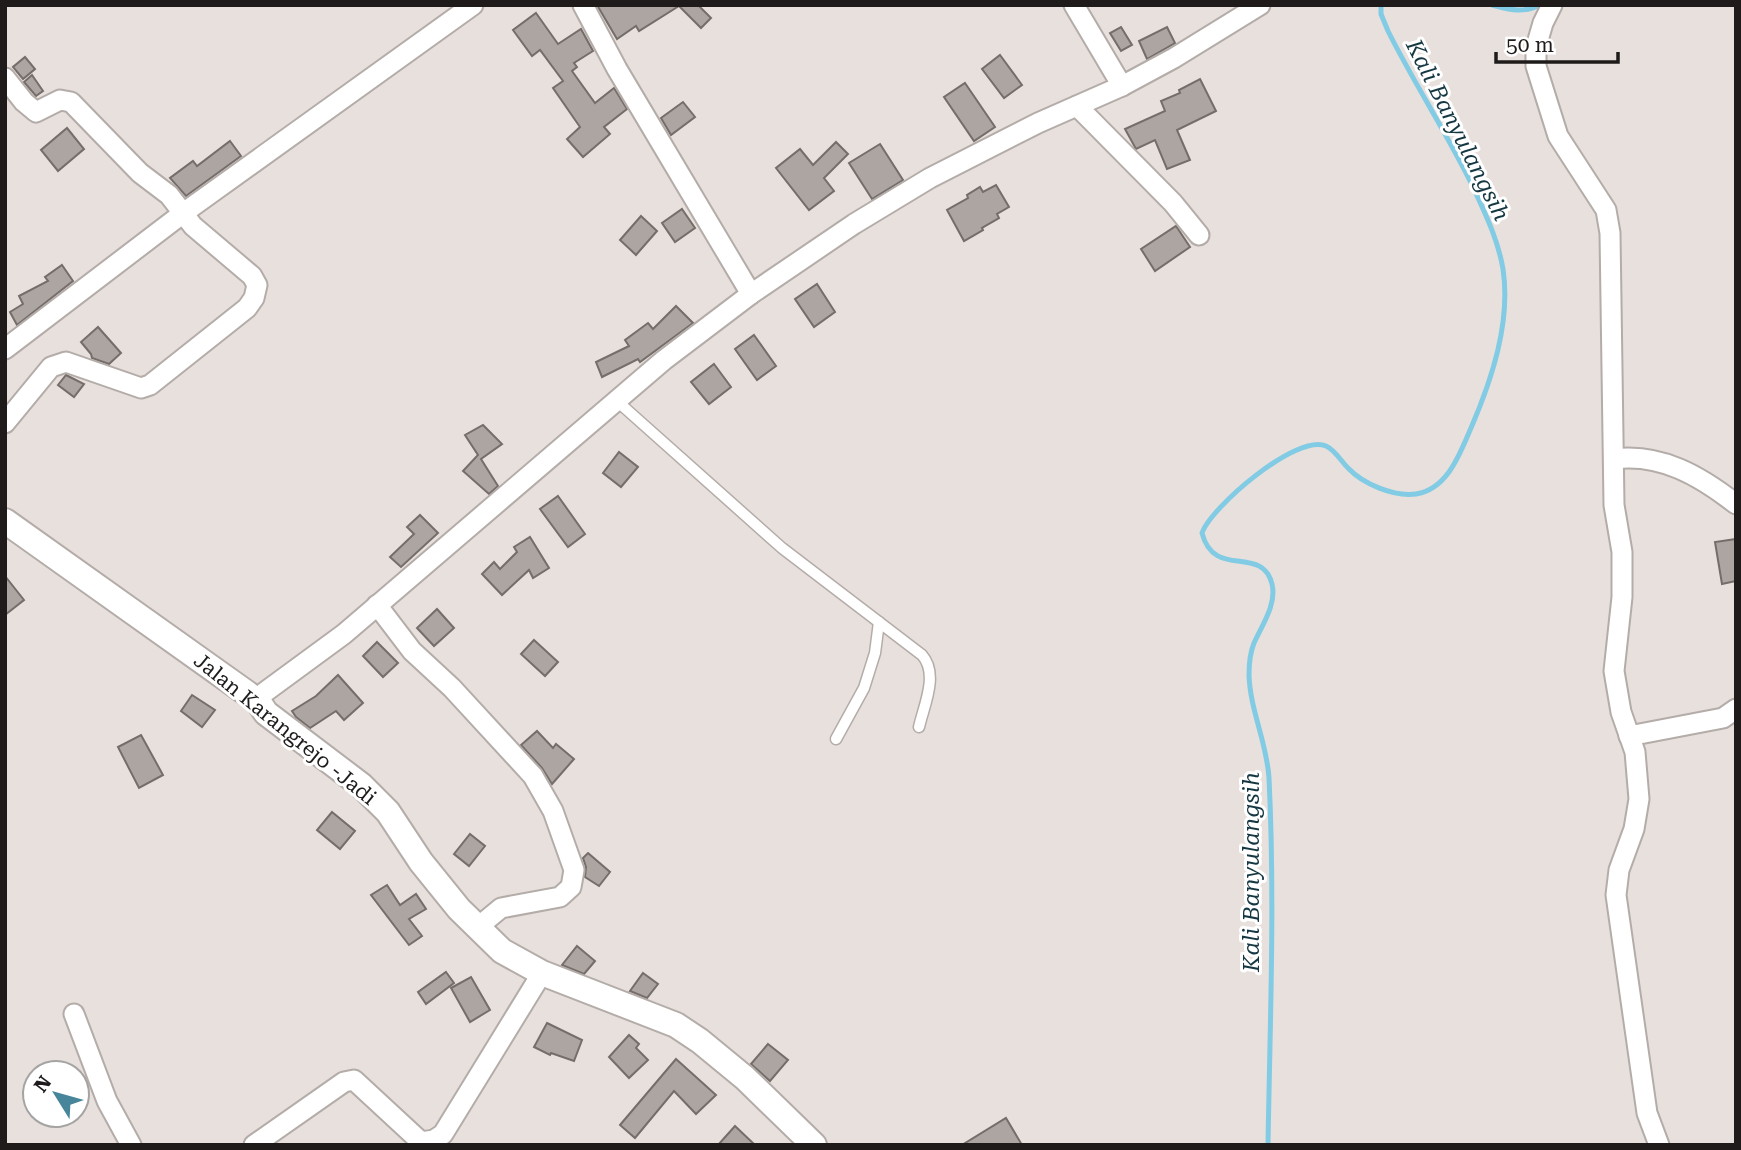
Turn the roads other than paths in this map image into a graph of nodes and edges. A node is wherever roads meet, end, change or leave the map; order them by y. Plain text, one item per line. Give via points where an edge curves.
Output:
1 (472, 5) edge
2 (583, 5) edge
3 (1074, 5) edge
4 (1260, 5) edge
5 (1552, 5) edge
6 (5, 78) edge
7 (1122, 86) junction
8 (1077, 106) junction
9 (183, 214) junction
10 (1199, 235) dead end
11 (751, 294) junction
12 (5, 349) edge
13 (617, 401) junction
14 (5, 424) edge
15 (1614, 459) junction
16 (1736, 503) edge
17 (5, 521) edge
18 (377, 605) junction
19 (880, 622) junction
20 (258, 701) junction
21 (1736, 709) edge
22 (919, 727) dead end
23 (1629, 736) junction
24 (836, 738) dead end
25 (478, 928) junction
26 (542, 973) junction
27 (74, 1014) dead end
28 (131, 1145) edge
29 (254, 1145) edge
30 (814, 1145) edge
31 (1659, 1145) edge

1 - 9 street
2 - 11 street
3 - 7 street
4 - 7 street
5 - 15 street via 1536,47 1536,66 1558,136 1606,209 1610,233
6 - 9 street via 36,112 60,100 71,102 140,173 169,195
7 - 8 street
8 - 10 street
8 - 11 street via 930,178
9 - 12 street
9 - 14 street via 252,276 257,285 247,308 141,388 66,362 51,367
11 - 13 street
13 - 18 street
13 - 19 lane via 782,548
15 - 16 street via 1634,457 1687,471
15 - 23 street via 1614,505 1622,552 1614,671
17 - 20 street, Jalan Karangrejo -Jadi
18 - 20 street
18 - 25 street via 412,651 453,688 533,776 553,811 574,870 571,887 560,897 501,908
19 - 22 lane via 922,655 930,667
19 - 24 lane via 864,688
20 - 25 street, Jalan Karangrejo -Jadi via 265,713 361,785 388,812 421,862
21 - 23 street via 1723,718
23 - 31 street via 1636,752 1639,799 1616,895 1647,1112
25 - 26 street, Jalan Karangrejo -Jadi via 502,951
26 - 29 street via 443,1135 421,1142 354,1080 344,1082
26 - 30 street, Jalan Karangrejo -Jadi via 676,1025 745,1078
27 - 28 street via 107,1101

